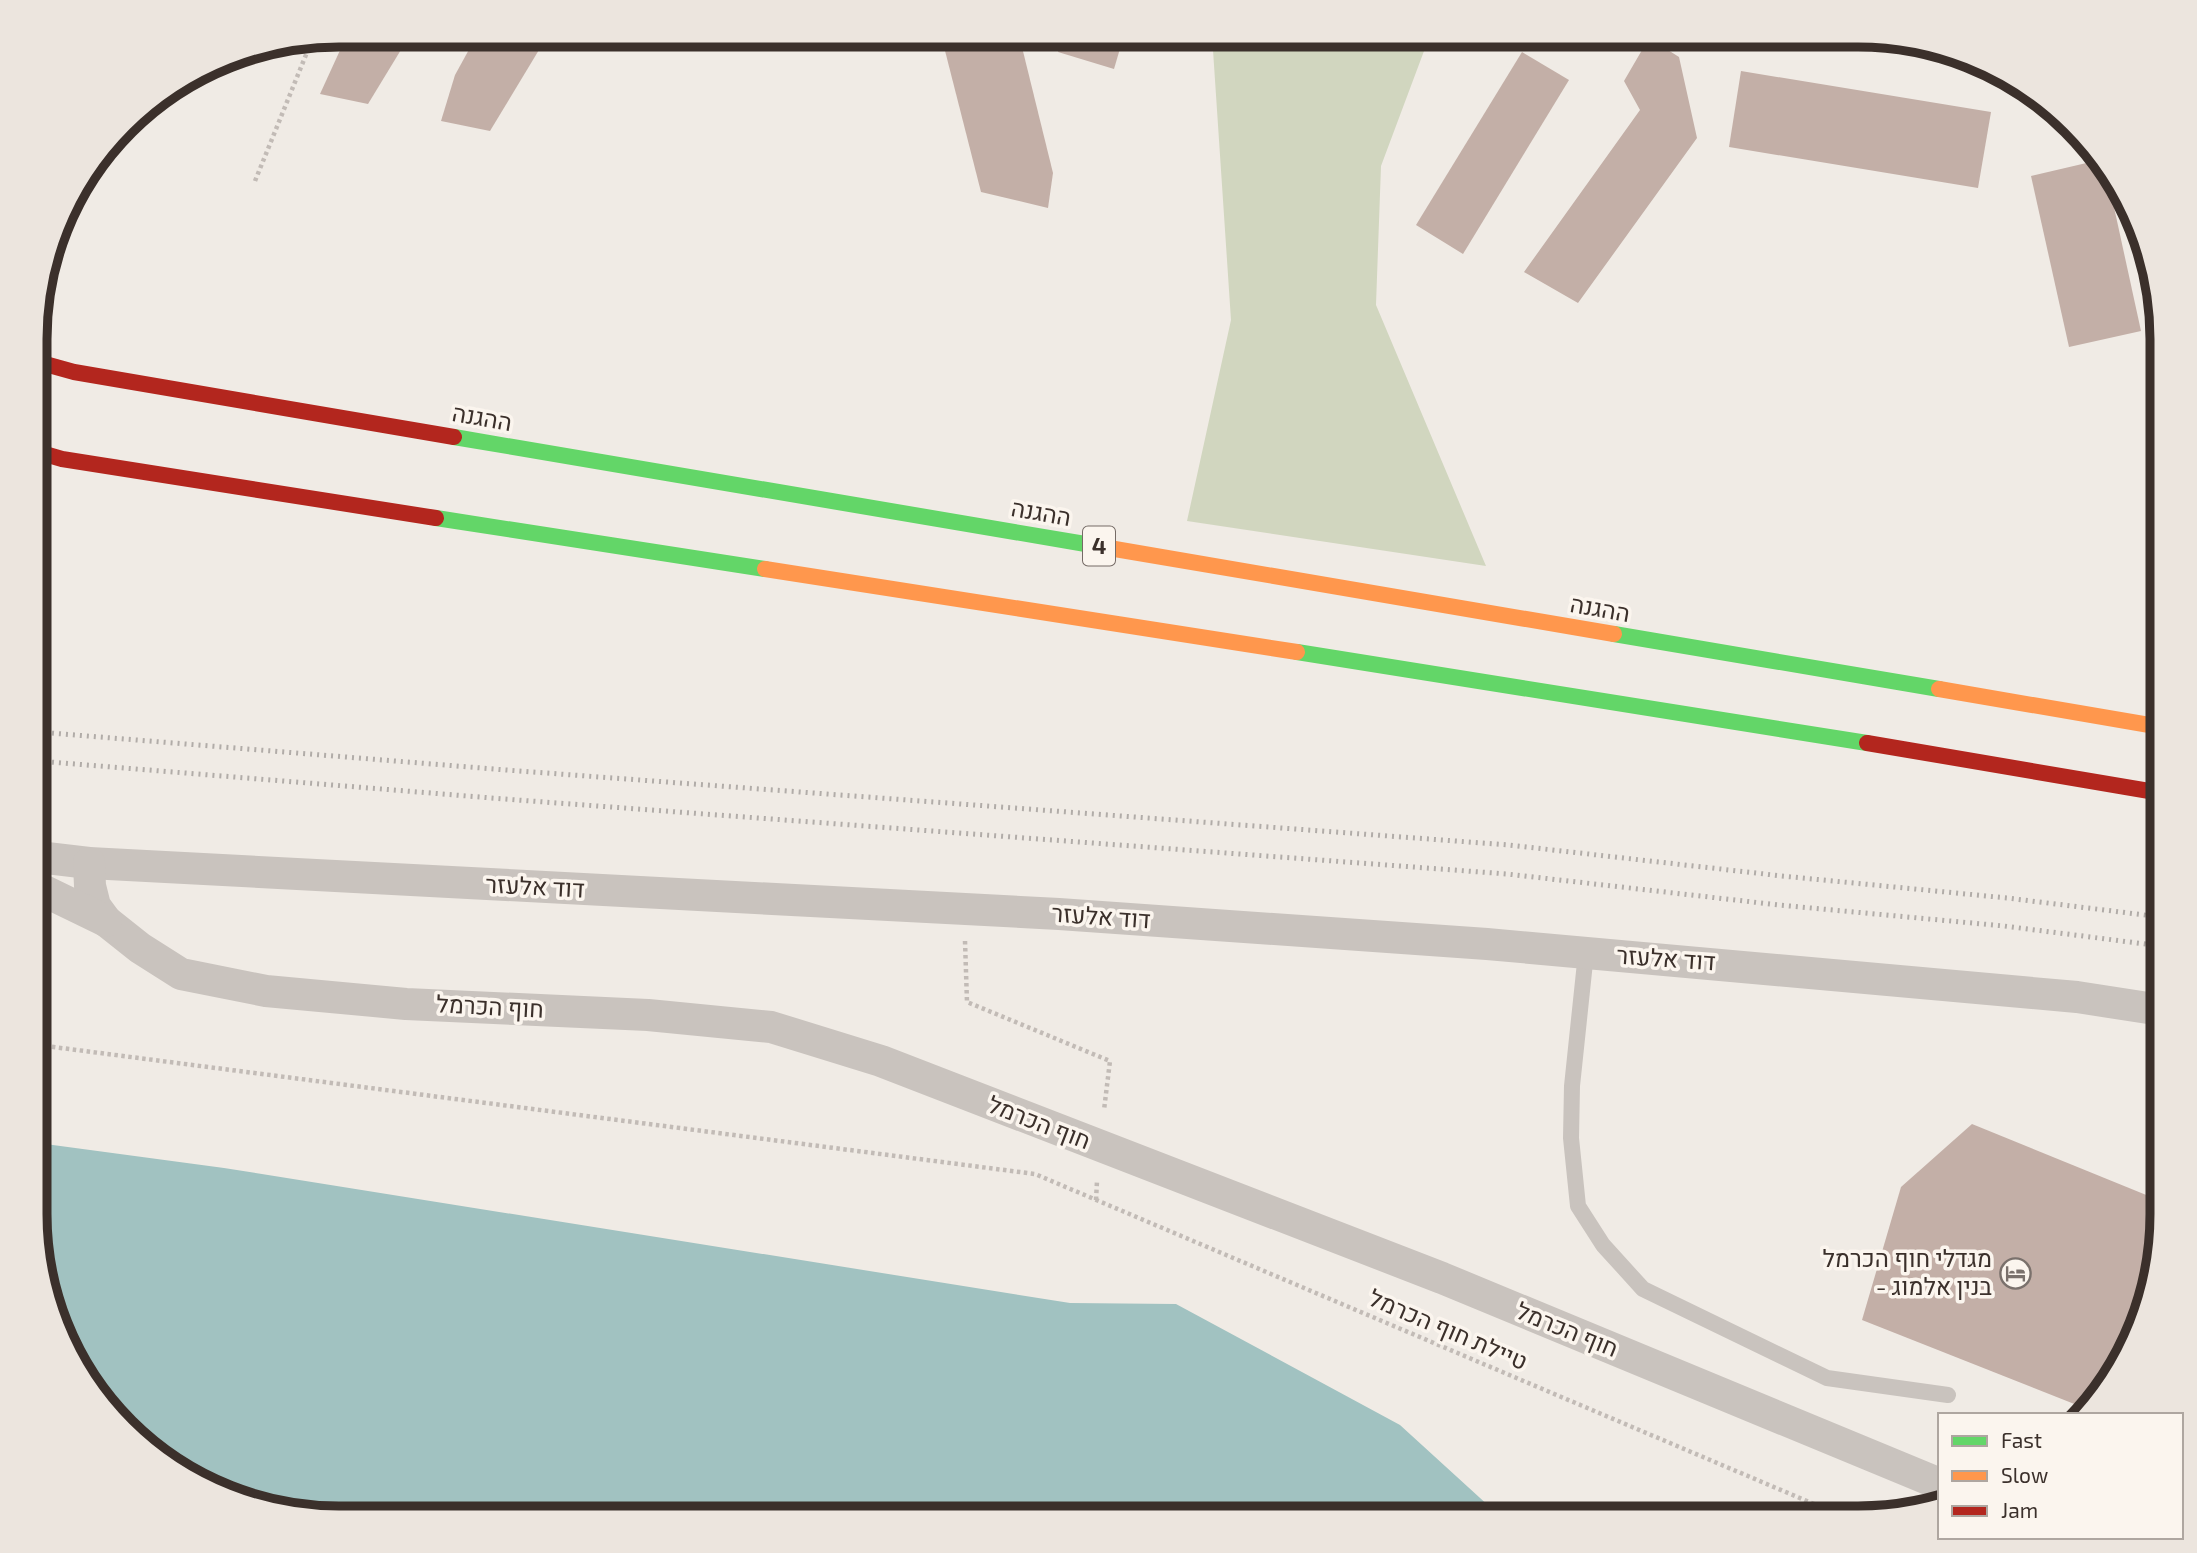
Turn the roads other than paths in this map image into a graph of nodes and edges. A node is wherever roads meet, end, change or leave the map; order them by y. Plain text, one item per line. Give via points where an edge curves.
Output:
1 (47, 364) edge
2 (47, 454) edge
3 (2150, 725) edge
4 (2150, 791) edge
5 (47, 858) edge
6 (89, 863) junction
7 (47, 892) edge
8 (106, 922) junction
9 (1586, 953) junction
10 (2150, 1008) edge
11 (1948, 1395) dead end
12 (1938, 1483) edge

1 - 3 highway, ההגנה / 4
2 - 4 highway via 1738,721
5 - 6 street, דוד אלעזר
6 - 8 street, חוף הכרמל via 95,905
6 - 9 street, דוד אלעזר via 1059,914
7 - 8 street, חוף הכרמל
8 - 12 street, חוף הכרמל via 181,974 266,991 771,1027 881,1061 1442,1278
9 - 10 street, דוד אלעזר via 2064,996
9 - 11 lane via 1571,1138 1578,1206 1603,1245 1643,1289 1827,1378

